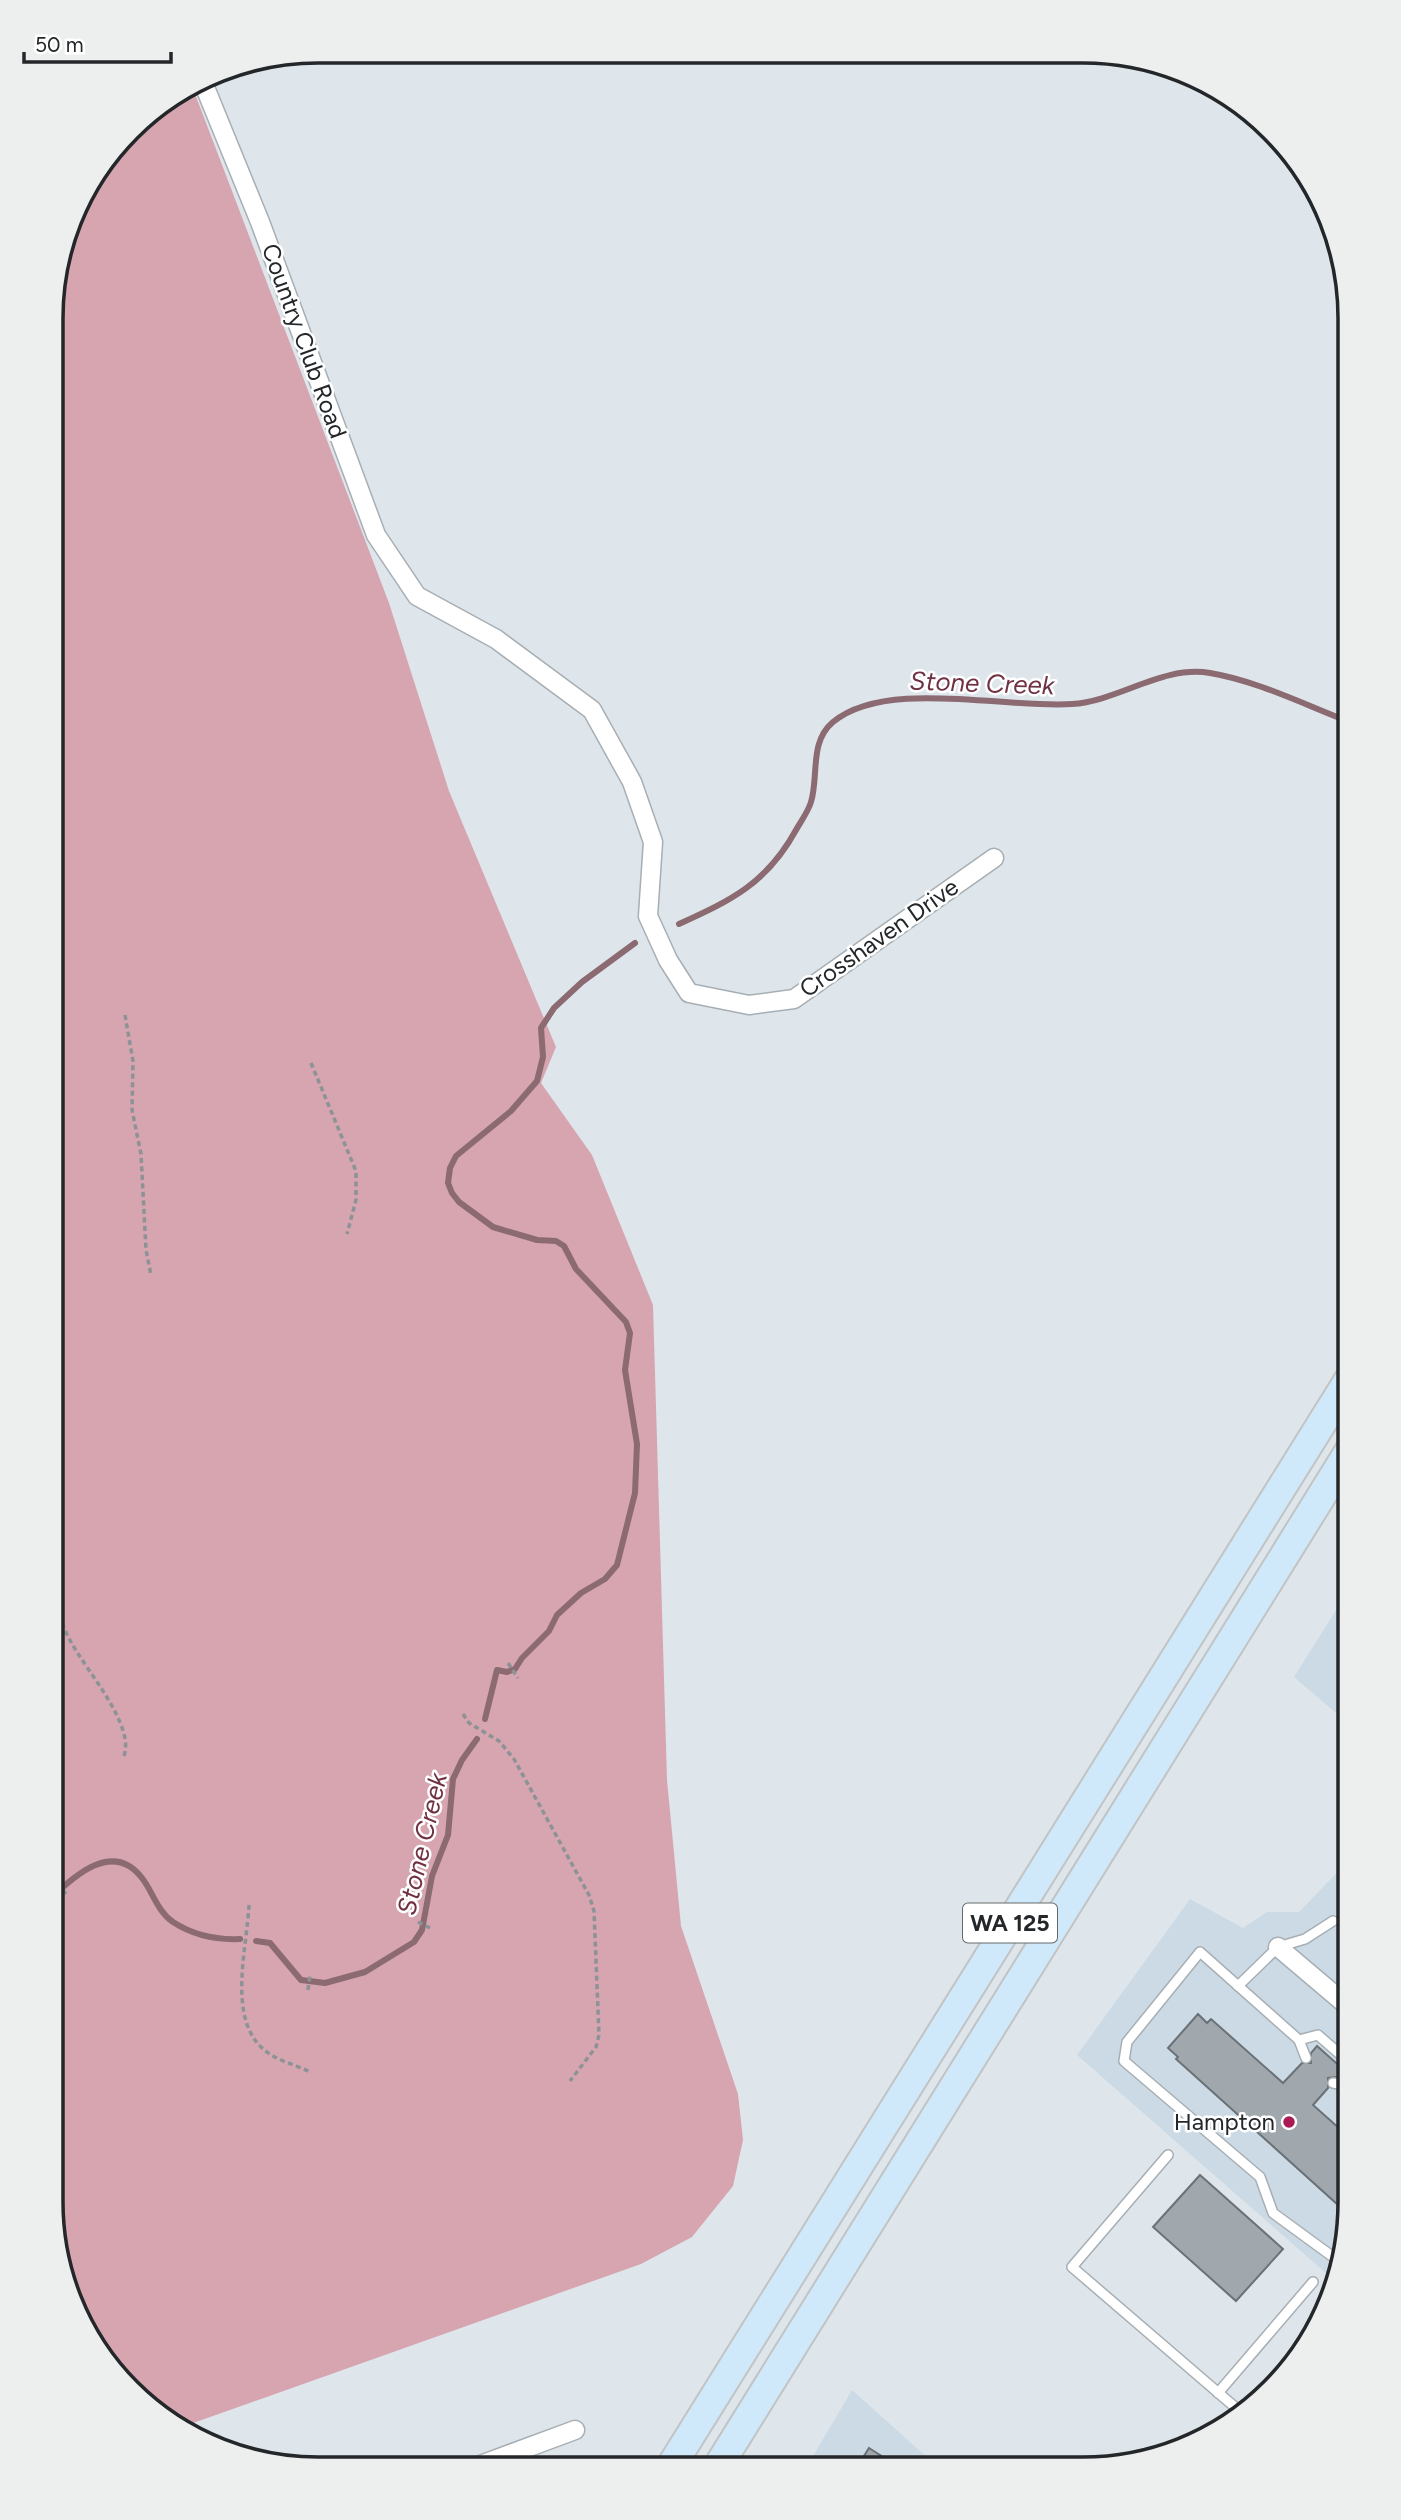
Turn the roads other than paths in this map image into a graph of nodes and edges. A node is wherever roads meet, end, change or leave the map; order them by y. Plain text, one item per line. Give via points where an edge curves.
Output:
1 (206, 89) edge
2 (417, 596) joint
3 (993, 858) dead end
4 (1338, 1397) edge
5 (1338, 1469) edge
6 (1333, 1921) dead end
7 (1278, 1947) junction
8 (1238, 1986) junction
9 (1338, 1998) edge
10 (1299, 2040) junction
11 (1338, 2052) edge
12 (1306, 2058) dead end
13 (1333, 2083) dead end
14 (1338, 2084) edge
15 (1168, 2155) dead end
16 (1332, 2256) edge
17 (1313, 2283) dead end
18 (1218, 2393) junction
19 (1234, 2407) edge
20 (575, 2430) dead end
21 (504, 2457) edge
22 (677, 2457) edge
23 (724, 2457) edge

1 - 2 street, Country Club Road via 376,535
2 - 3 street, Crosshaven Drive via 496,639 592,710 632,782 653,842 648,916 689,993 749,1005 794,999
4 - 22 main road, WA 125
5 - 23 main road, WA 125
6 - 7 lane via 1305,1939
7 - 8 lane
7 - 9 street
8 - 10 lane
8 - 16 lane via 1200,1952 1127,2042 1124,2061 1260,2176 1273,2213
10 - 11 lane via 1318,2035
10 - 12 lane
13 - 14 lane
15 - 18 lane via 1072,2267
17 - 18 lane
18 - 19 lane
20 - 21 street

